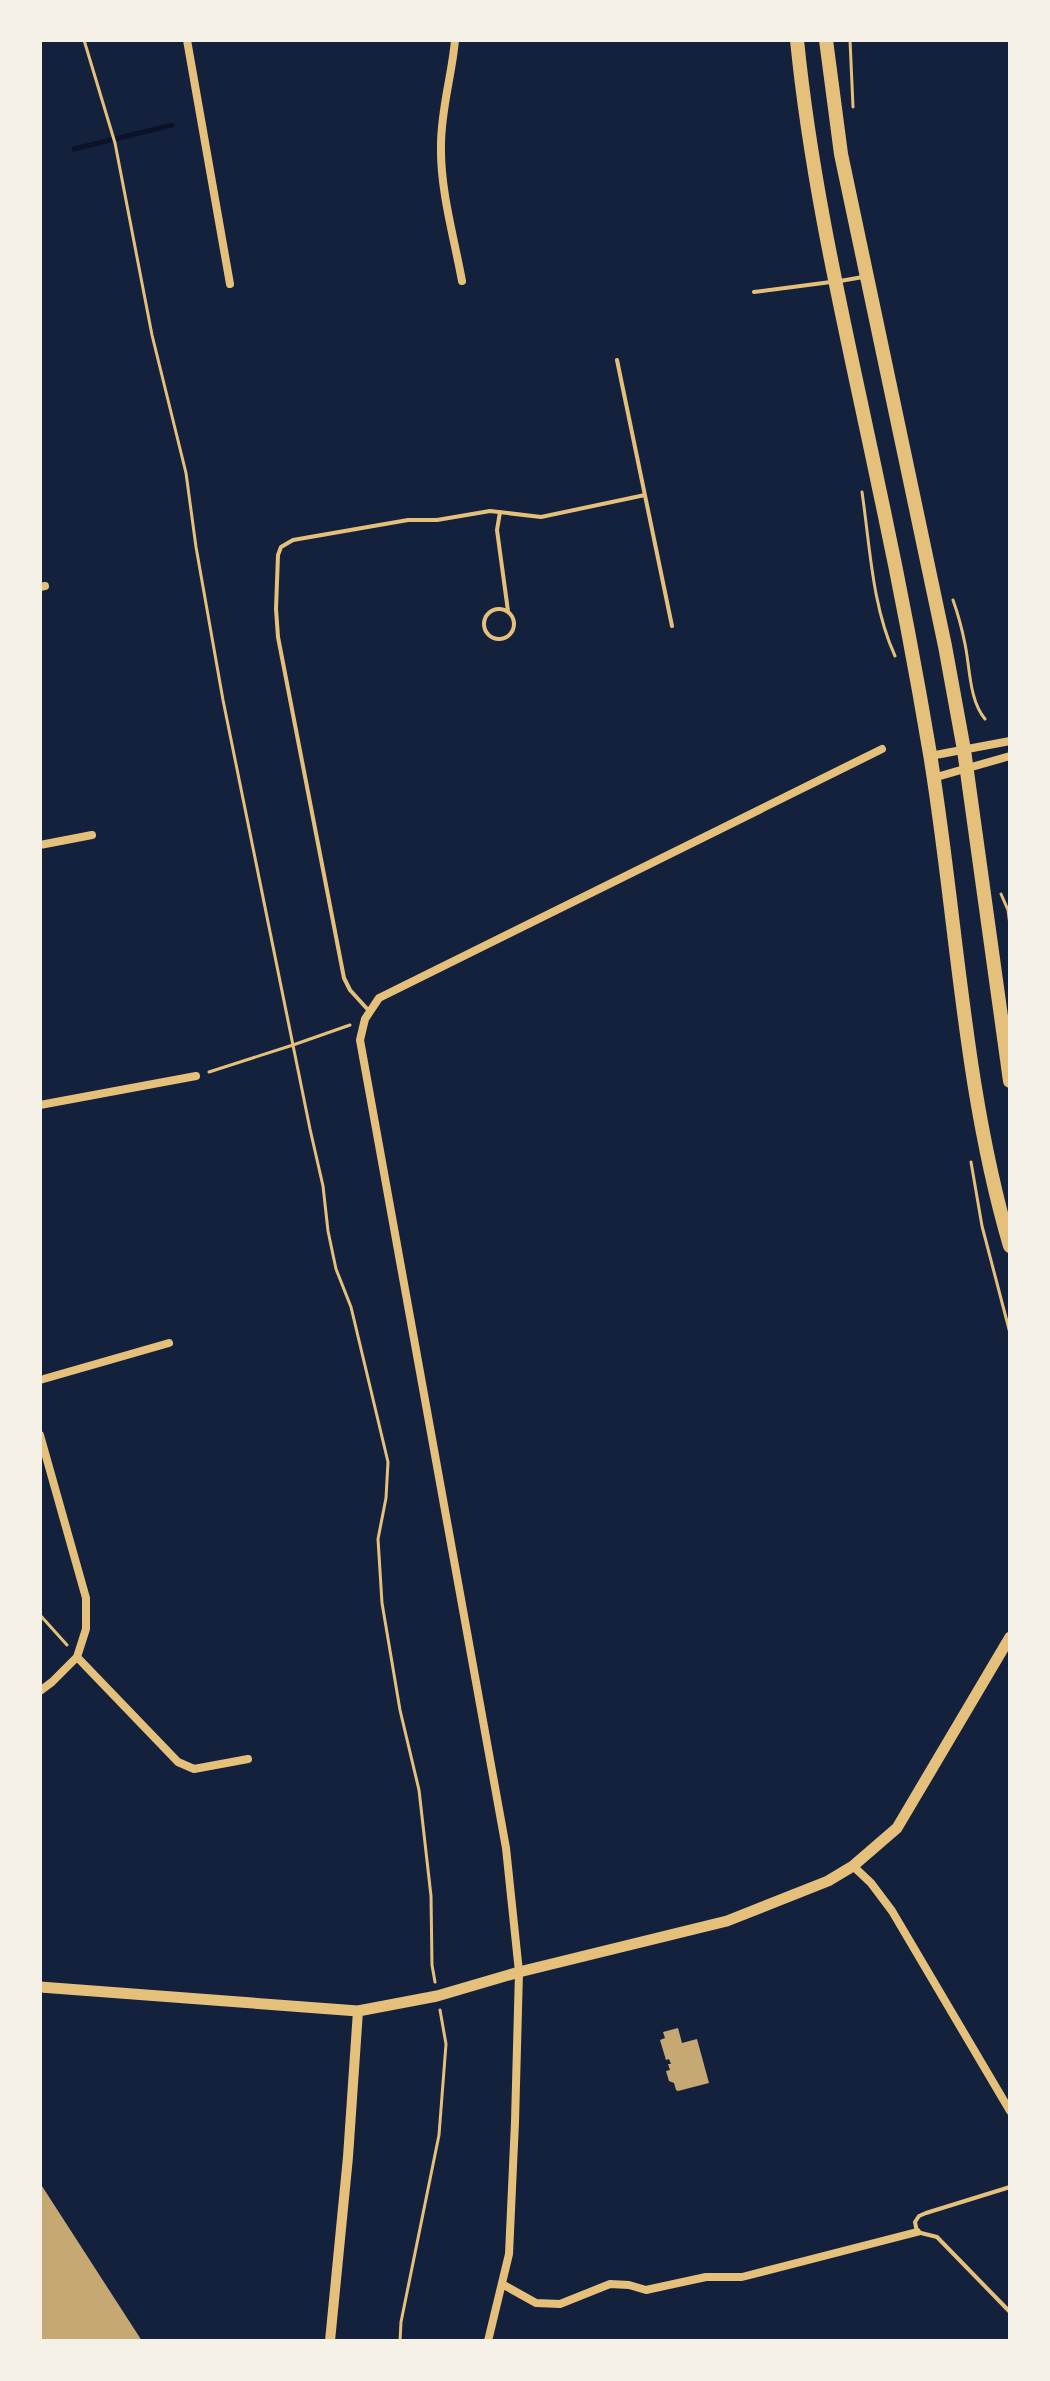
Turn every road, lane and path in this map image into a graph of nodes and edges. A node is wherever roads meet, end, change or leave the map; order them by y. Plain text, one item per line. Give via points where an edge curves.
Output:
1 (84, 40) edge
2 (187, 40) edge
3 (455, 40) edge
4 (797, 40) edge
5 (826, 40) edge
6 (865, 276) junction
7 (462, 281) dead end
8 (834, 282) junction
9 (230, 284) dead end
10 (754, 292) dead end
11 (617, 360) dead end
12 (861, 486) dead end
13 (645, 495) junction
14 (500, 512) junction
15 (508, 611) junction
16 (672, 626) dead end
17 (900, 666) dead end
18 (1010, 741) edge
19 (882, 749) dead end
20 (964, 750) junction
21 (930, 756) junction
22 (1010, 756) edge
23 (967, 768) junction
24 (933, 778) junction
25 (92, 835) dead end
26 (40, 845) edge
27 (996, 886) dead end
28 (1010, 925) edge
29 (367, 1015) junction
30 (293, 1045) junction
31 (196, 1076) joint
32 (1010, 1081) edge
33 (40, 1105) edge
34 (970, 1154) dead end
35 (1010, 1246) edge
36 (1010, 1333) edge
37 (169, 1343) dead end
38 (40, 1380) edge
39 (40, 1435) edge
40 (40, 1615) edge
41 (1010, 1637) edge
42 (77, 1657) junction
43 (40, 1691) edge
44 (248, 1759) dead end
45 (853, 1866) junction
46 (519, 1972) junction
47 (40, 1987) edge
48 (437, 1996) junction
49 (358, 2011) junction
50 (1010, 2111) edge
51 (1010, 2187) edge
52 (917, 2232) junction
53 (502, 2284) junction
54 (1010, 2312) edge
55 (330, 2341) edge
56 (400, 2341) edge
57 (488, 2341) edge

1 - 30 path via 115,143 152,335 186,473 223,700
2 - 9 street
3 - 7 street via 440,148
4 - 8 highway
5 - 6 highway
6 - 8 lane
6 - 20 highway
8 - 10 lane
8 - 21 highway
11 - 13 lane
12 - 17 path via 881,614
13 - 14 lane via 541,517
13 - 16 lane
14 - 15 lane via 497,530
14 - 29 lane via 408,520 293,540 278,555 278,637 341,965 346,984
15 - 15 lane via 515,625 510,635 491,637 485,629 487,615 499,608
18 - 20 street
19 - 29 street via 379,998
20 - 21 street
20 - 23 highway
21 - 24 highway
22 - 23 street
23 - 24 street
23 - 32 highway
24 - 35 highway via 974,1090
25 - 26 street
27 - 28 path
29 - 30 path
29 - 46 street via 360,1040 506,1848
30 - 31 path
30 - 48 path via 336,1269 351,1307 388,1462 378,1539 382,1603 419,1790
31 - 33 street
34 - 36 path
37 - 38 street
39 - 42 street via 86,1598 86,1629
40 - 42 path
41 - 45 main road via 897,1828
42 - 43 street
42 - 44 street via 178,1762 194,1769
45 - 46 main road via 727,1921
45 - 50 street via 892,1911
46 - 48 main road
46 - 53 street via 509,2254
47 - 49 main road
48 - 49 main road
48 - 56 path via 446,2044 439,2135
49 - 55 street
51 - 52 lane via 919,2216
52 - 53 street via 742,2277 706,2277 646,2290 610,2284 560,2304 536,2303
52 - 54 lane via 937,2237
53 - 57 street

